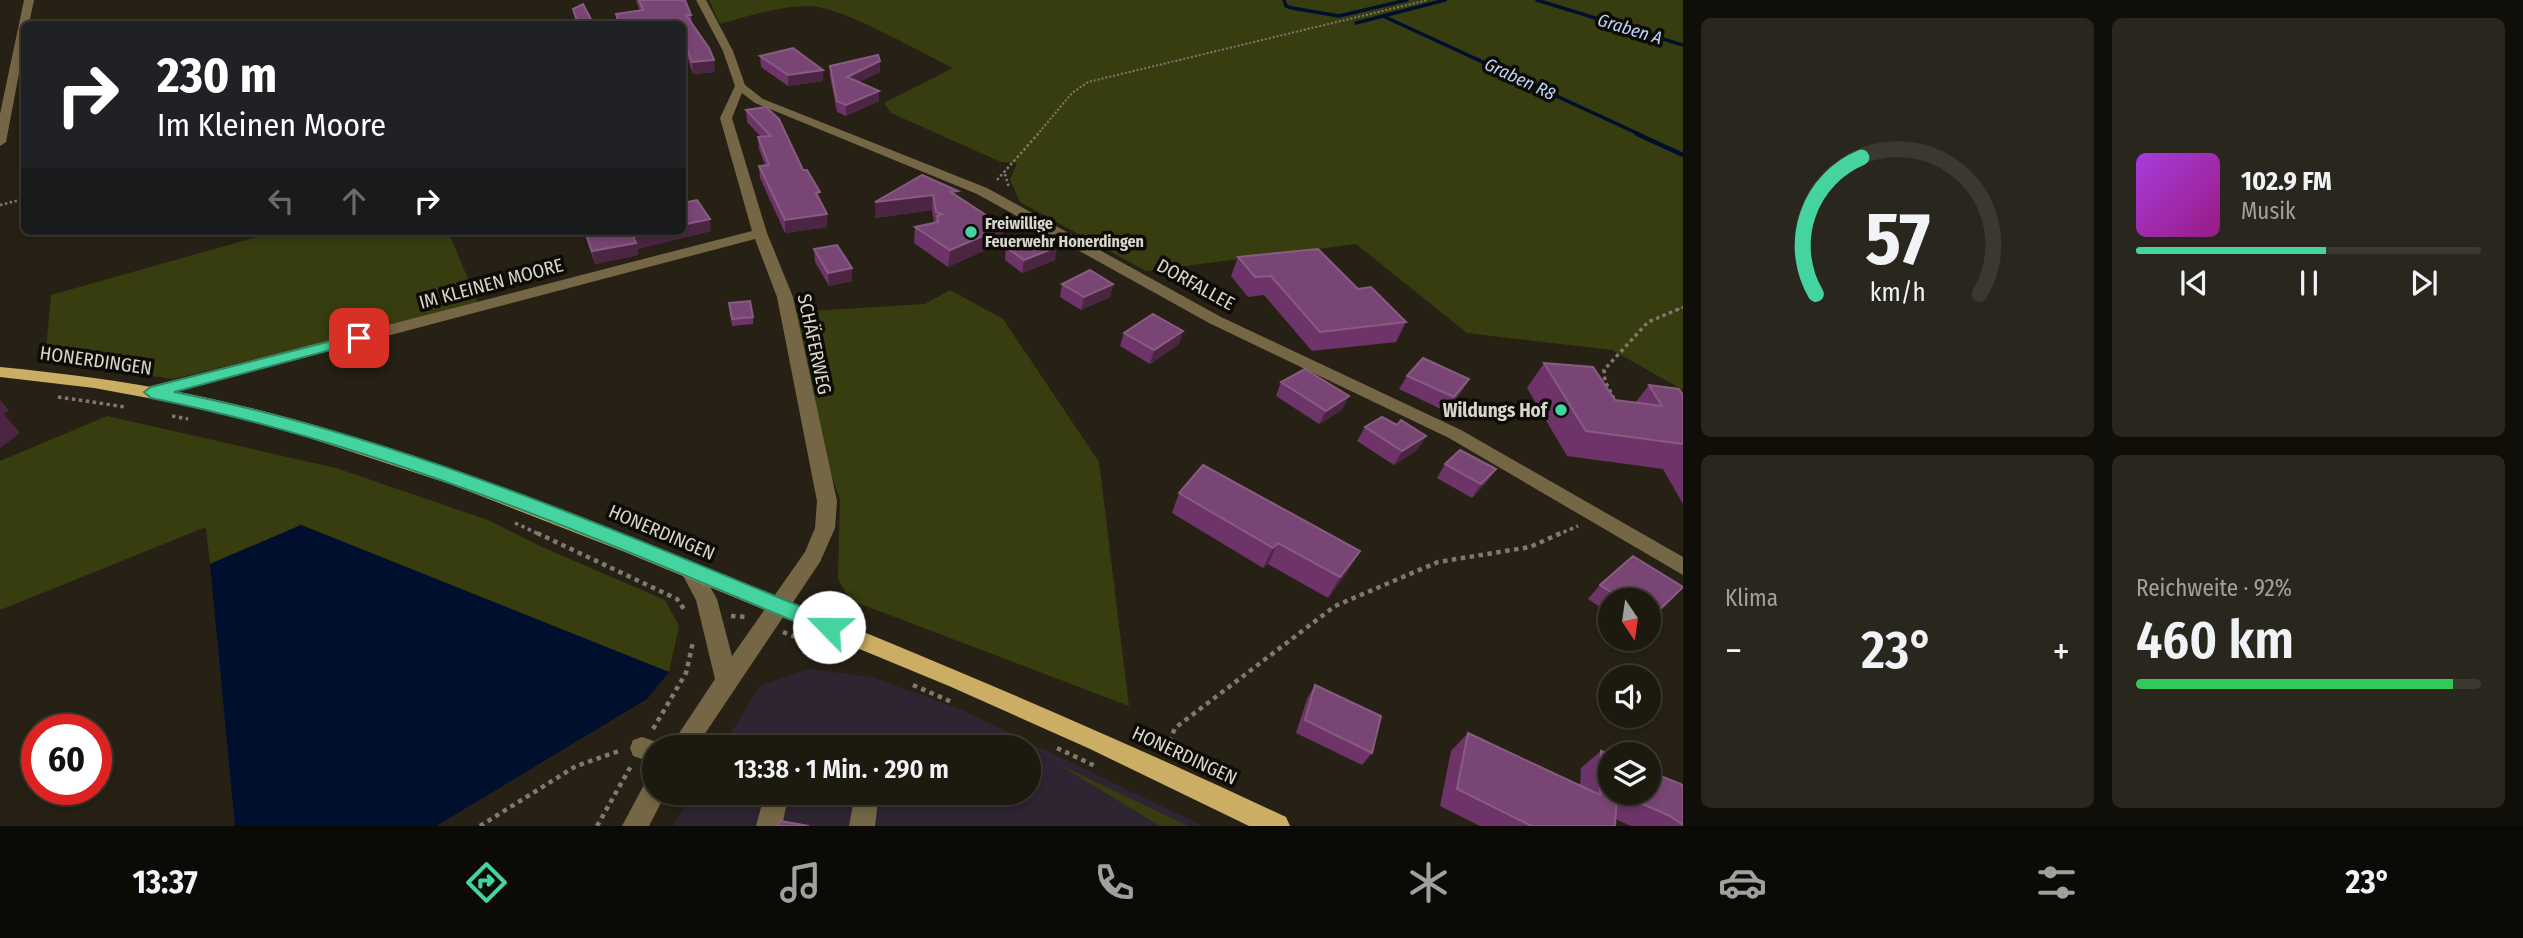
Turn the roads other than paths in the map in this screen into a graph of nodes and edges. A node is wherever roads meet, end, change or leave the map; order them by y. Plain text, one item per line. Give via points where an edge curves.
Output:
1 (29, 0) edge
2 (701, 0) edge
3 (25, 21) edge
4 (21, 39) edge
5 (740, 86) junction
6 (759, 101) junction
7 (730, 108) junction
8 (0, 142) edge
9 (760, 233) junction
10 (0, 372) edge
11 (151, 392) junction
12 (1683, 567) edge
13 (690, 570) junction
14 (772, 616) junction
15 (727, 680) junction
16 (690, 735) edge
17 (647, 805) edge
18 (774, 805) edge
19 (865, 805) edge
20 (635, 826) edge
21 (769, 826) edge
22 (862, 826) edge
23 (1277, 826) edge

1 - 3 street
2 - 5 street via 728,51
4 - 8 street
5 - 6 street, DORFALLEE
5 - 7 street, SCHÄFERWEG
6 - 7 street
6 - 12 street, DORFALLEE via 982,191 1215,320 1455,434
7 - 9 street, SCHÄFERWEG via 726,118
9 - 11 street, IM KLEINEN MOORE
9 - 14 street, SCHÄFERWEG via 785,298 827,501 825,528 814,556
10 - 11 main road, HONERDINGEN
11 - 13 main road, HONERDINGEN via 235,409 406,460
13 - 14 main road, HONERDINGEN
13 - 15 street via 706,599
14 - 15 street, SCHÄFERWEG
14 - 23 main road, HONERDINGEN via 1034,712
15 - 16 street, SCHÄFERWEG
17 - 20 street
18 - 21 street
19 - 22 street

